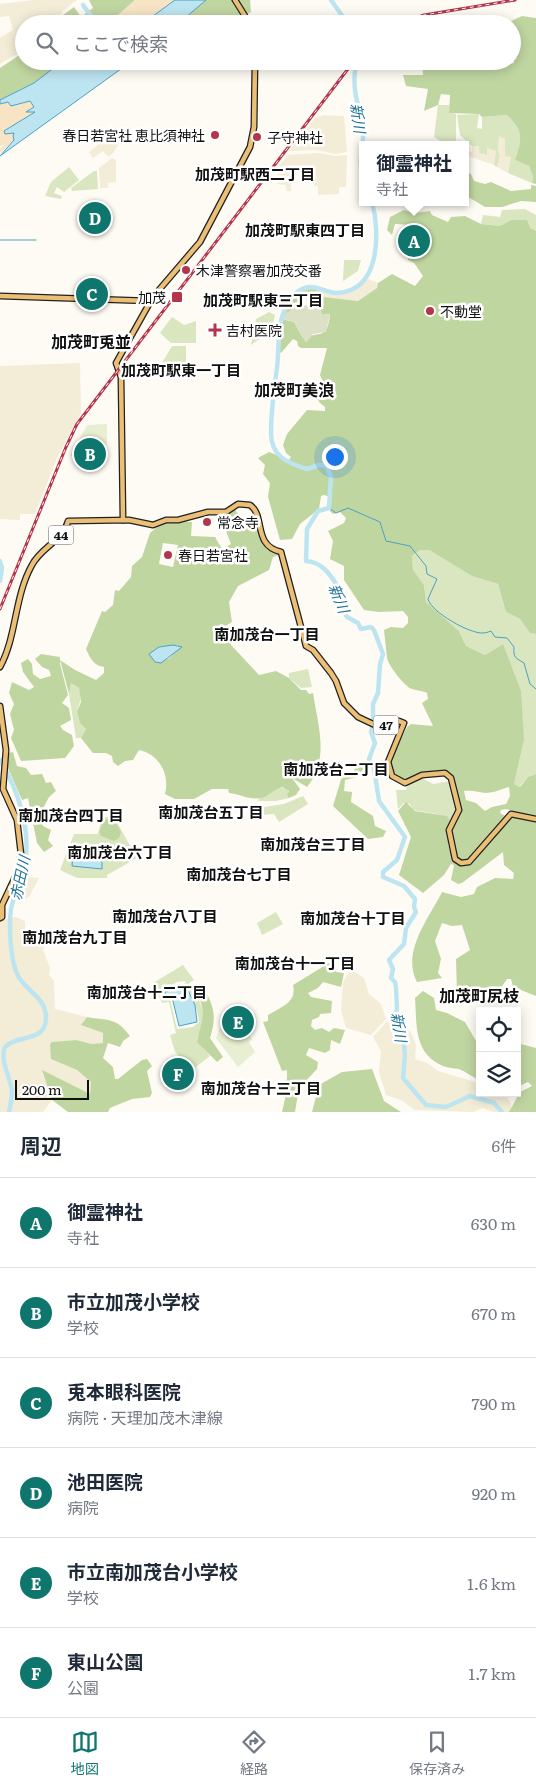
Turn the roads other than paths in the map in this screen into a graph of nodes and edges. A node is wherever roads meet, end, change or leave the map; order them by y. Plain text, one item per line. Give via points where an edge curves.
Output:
1 (235, 0) edge
2 (245, 15) edge
3 (255, 70) edge
4 (0, 296) edge
5 (152, 301) junction
6 (123, 520) junction
7 (0, 667) edge
8 (0, 706) edge
9 (536, 819) edge
10 (0, 918) edge

1 - 2 main road
3 - 5 main road via 254,127 250,147 200,242
4 - 5 main road
5 - 6 main road via 116,365 121,377
6 - 7 main road, 44 via 68,521 62,534 38,556 20,592 7,651
6 - 9 main road, 47 via 153,525 208,512 226,512 238,504 252,507 264,541 281,552 306,646 313,650 336,681 345,705 370,724 404,723 388,762 392,776 405,783 430,773 443,772 451,778 459,812 449,830 455,859 461,863 469,862 511,814
8 - 10 main road via 6,750 4,793 18,825 21,854 18,873 2,905

